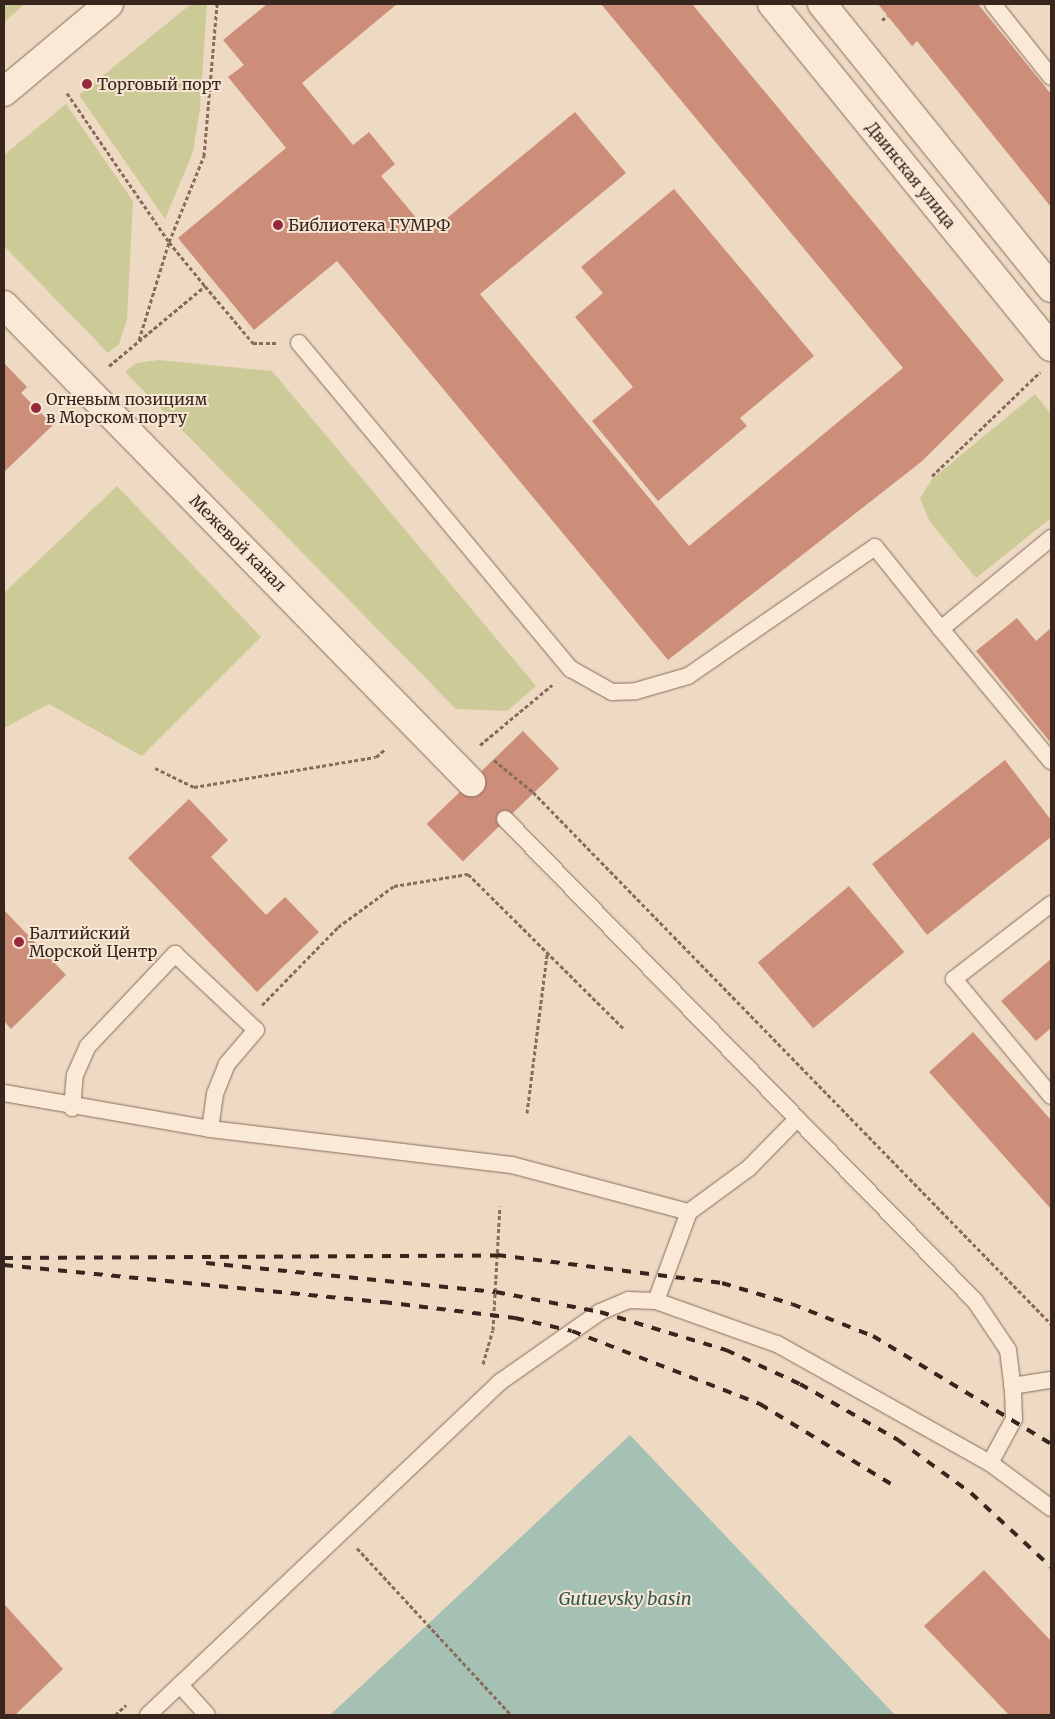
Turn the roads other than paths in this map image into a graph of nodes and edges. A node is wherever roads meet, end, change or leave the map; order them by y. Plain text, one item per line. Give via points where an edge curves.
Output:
1 (109, 4) edge
2 (772, 4) edge
3 (822, 4) edge
4 (993, 4) edge
5 (1051, 77) edge
6 (4, 92) edge
7 (1051, 288) edge
8 (4, 305) edge
9 (299, 343) road end
10 (1051, 346) edge
11 (1051, 538) edge
12 (941, 629) junction
13 (1051, 761) edge
14 (471, 782) dead end
15 (505, 819) dead end
16 (1051, 904) edge
17 (1048, 1085) edge
18 (4, 1093) edge
19 (72, 1108) junction
20 (797, 1119) junction
21 (210, 1129) junction
22 (689, 1212) junction
23 (656, 1301) junction
24 (1051, 1380) edge
25 (1012, 1386) junction
26 (990, 1463) junction
27 (1051, 1508) edge
28 (180, 1685) junction
29 (148, 1715) edge
30 (207, 1715) edge

1 - 6 street
2 - 10 street, Двинская улица
3 - 7 street
4 - 5 lane
8 - 14 street, Межевой канал
9 - 12 lane via 571,669 612,692 636,692 688,676 875,547
11 - 12 lane
12 - 13 lane
15 - 20 lane
16 - 17 lane via 954,979
18 - 19 lane
19 - 21 lane
19 - 21 lane via 75,1075 88,1046 175,954 256,1030 227,1064 215,1094
20 - 22 lane via 749,1168
20 - 25 lane via 975,1301 1008,1350
21 - 22 lane via 512,1164
22 - 23 lane
23 - 26 lane via 776,1344
23 - 28 lane via 628,1300 600,1312 500,1382
24 - 25 lane
25 - 26 lane via 1014,1419
26 - 27 lane
28 - 29 lane
28 - 30 lane

